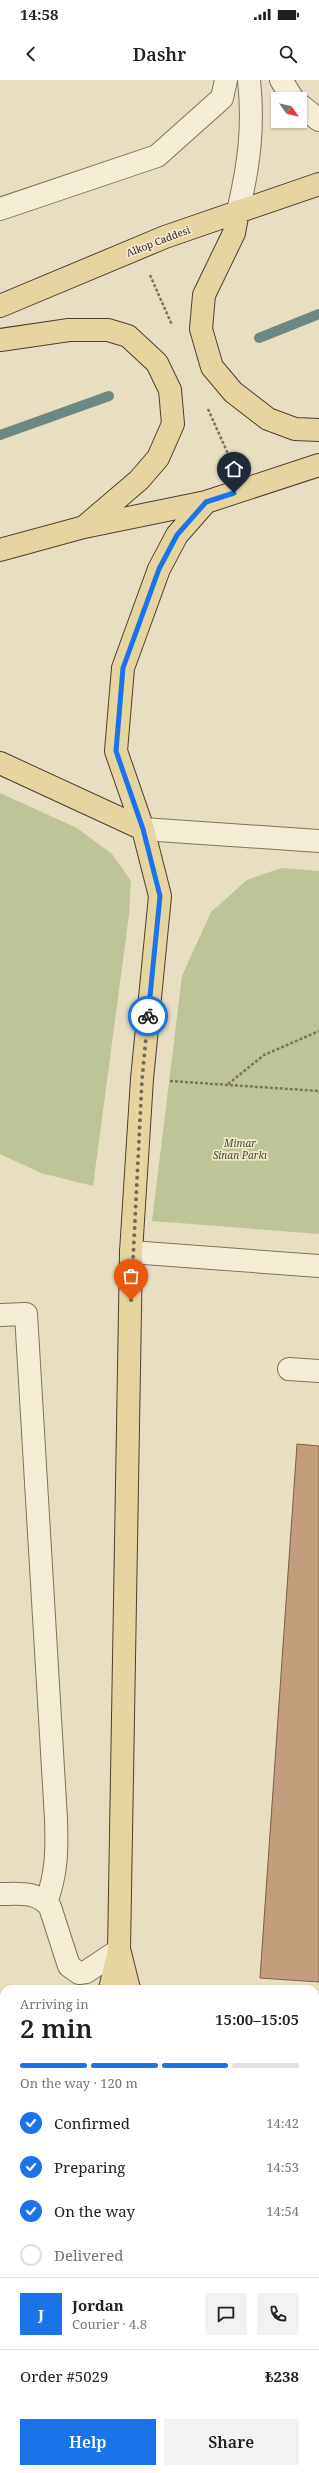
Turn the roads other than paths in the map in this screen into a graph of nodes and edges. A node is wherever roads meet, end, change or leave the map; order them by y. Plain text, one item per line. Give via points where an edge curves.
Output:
1 (226, 80) edge
2 (249, 80) edge
3 (281, 80) edge
4 (289, 92) edge
5 (307, 111) edge
6 (319, 120) edge
7 (319, 184) edge
8 (0, 209) edge
9 (238, 211) junction
10 (0, 306) edge
11 (0, 340) edge
12 (319, 430) edge
13 (319, 465) edge
14 (206, 502) junction
15 (84, 527) junction
16 (0, 550) edge
17 (0, 763) edge
18 (143, 829) junction
19 (319, 842) edge
20 (131, 1252) junction
21 (319, 1266) edge
22 (0, 1315) edge
23 (289, 1369) dead end
24 (319, 1371) edge
25 (0, 1894) edge
26 (46, 1902) junction
27 (120, 1950) junction
28 (111, 1985) edge
29 (128, 1985) edge

1 - 8 street via 222,98 158,156
2 - 9 street via 253,113 249,156
3 - 4 street
5 - 6 street
7 - 9 main road, Alkop Caddesi
9 - 10 main road, Alkop Caddesi via 165,237
9 - 12 main road via 234,233 204,295 201,329 212,367 233,392 268,420 295,429
11 - 15 main road via 69,330 108,330 128,336 157,363 170,390 173,424 158,458 139,480
13 - 14 main road
14 - 15 main road
14 - 18 main road via 177,535 159,569 123,668 116,751
15 - 16 main road
17 - 18 main road
18 - 19 street
18 - 20 main road via 160,896 142,1080
20 - 21 street
20 - 27 main road
22 - 26 street via 26,1314 56,1819 57,1859 53,1884
23 - 24 street
25 - 26 street via 32,1894
26 - 27 street via 50,1907 69,1966 75,1971 86,1972
27 - 28 main road
27 - 29 main road

